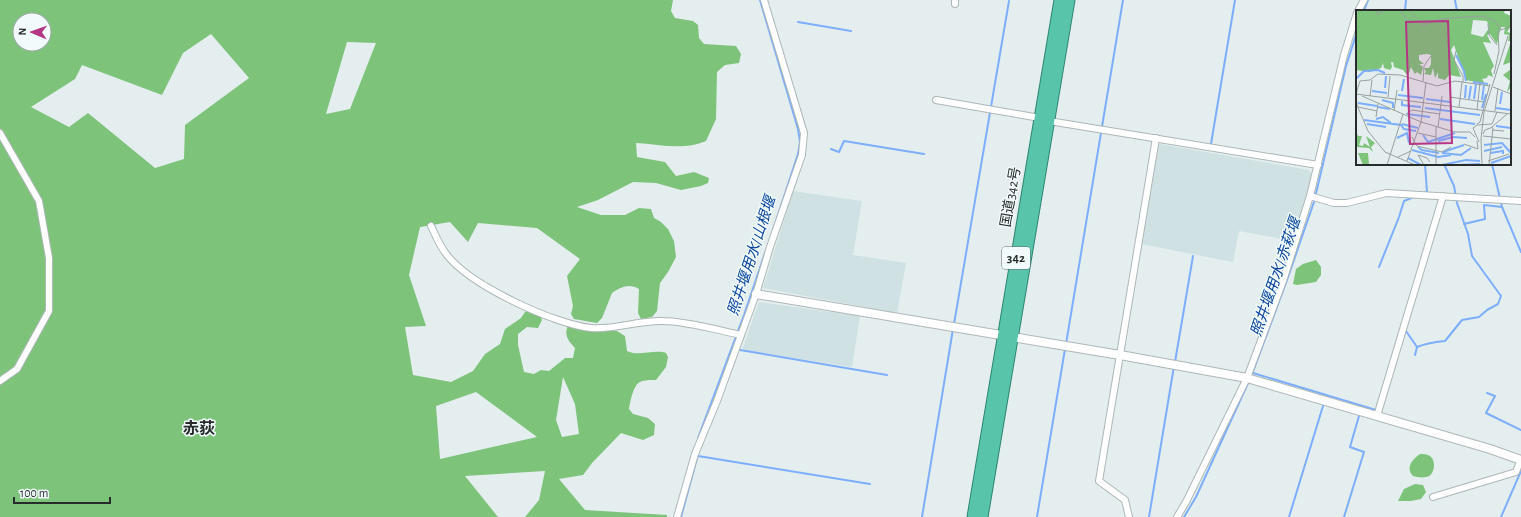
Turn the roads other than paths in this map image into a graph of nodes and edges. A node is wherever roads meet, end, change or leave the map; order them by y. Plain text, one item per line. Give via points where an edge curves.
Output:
1 (764, 0) edge
2 (1060, 0) edge
3 (1069, 0) edge
4 (1364, 0) edge
5 (1359, 10) edge
6 (1356, 18) edge
7 (936, 100) dead end
8 (1045, 119) junction
9 (0, 133) edge
10 (1156, 138) junction
11 (1318, 165) junction
12 (1310, 196) junction
13 (1443, 196) junction
14 (1521, 202) edge
15 (431, 226) dead end
16 (756, 294) junction
17 (740, 334) junction
18 (1008, 336) junction
19 (1120, 354) junction
20 (1247, 378) junction
21 (0, 381) edge
22 (1377, 416) junction
23 (1521, 460) edge
24 (1433, 497) dead end
25 (677, 517) edge
26 (973, 517) edge
27 (982, 517) edge
28 (1129, 517) edge
29 (1177, 517) edge

1 - 16 street via 804,140 802,155
2 - 8 highway, 国道342号 / 342
3 - 8 highway, 国道342号 / 342
4 - 5 street
6 - 11 street via 1344,55
7 - 8 street
8 - 10 street
8 - 18 highway, 国道342号 / 342
9 - 21 street via 38,202 48,258 49,311 17,369
10 - 11 street
10 - 19 street
11 - 12 street
12 - 13 street via 1347,203 1386,193
12 - 20 street via 1283,281
13 - 14 street
13 - 22 street
15 - 17 street via 439,244 458,268 520,305 549,317 589,328 664,320
16 - 17 street
16 - 18 street
17 - 25 street via 695,454
18 - 19 street
18 - 26 highway, 国道342号 / 342
18 - 27 highway, 国道342号 / 342
19 - 20 street
19 - 28 street via 1099,481 1124,500
20 - 22 street
20 - 29 street
22 - 23 street
23 - 24 street via 1516,472

